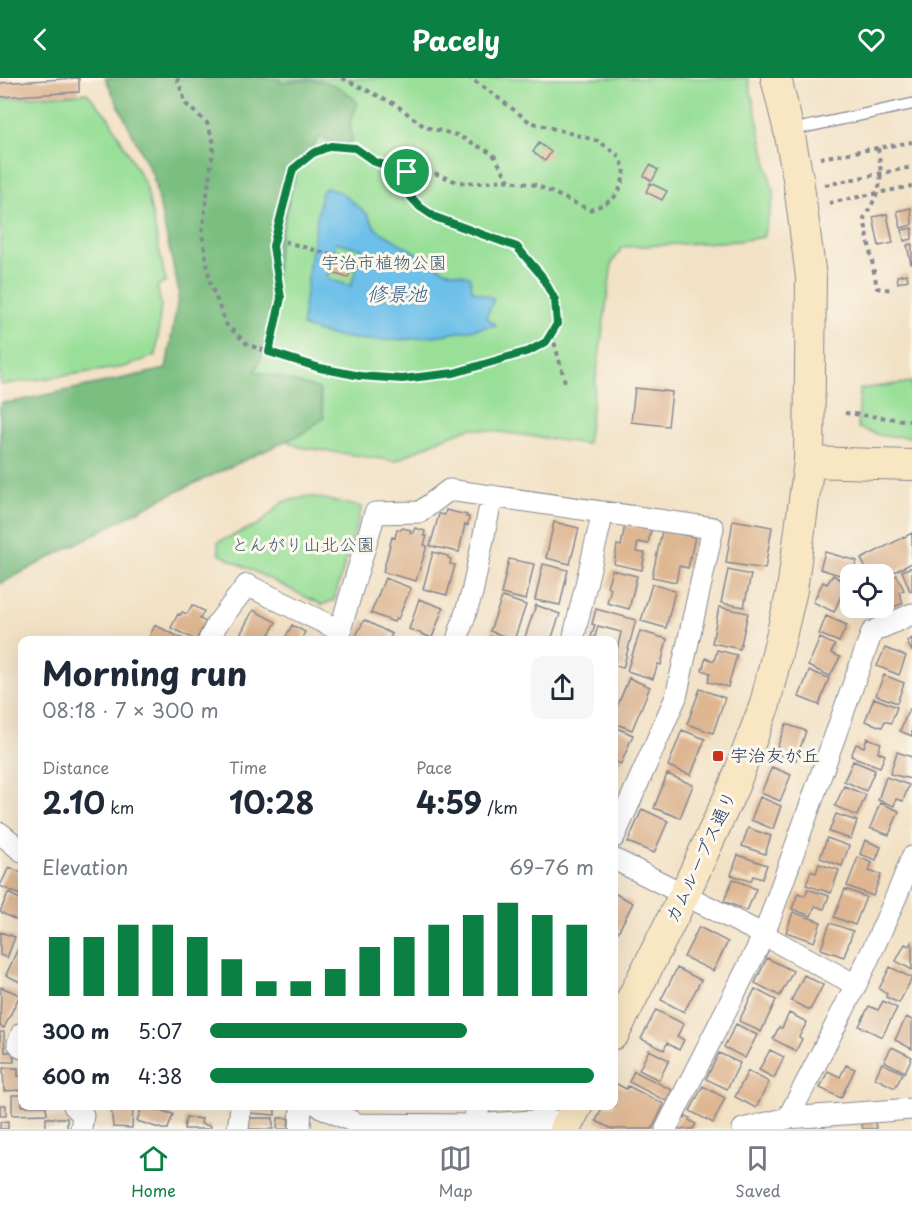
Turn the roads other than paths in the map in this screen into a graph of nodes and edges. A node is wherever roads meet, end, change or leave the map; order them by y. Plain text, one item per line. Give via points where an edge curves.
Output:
1 (776, 78) edge
2 (912, 104) edge
3 (789, 131) junction
4 (809, 462) junction
5 (912, 465) edge
6 (492, 496) junction
7 (603, 512) junction
8 (912, 614) edge
9 (211, 636) edge
10 (339, 636) edge
11 (458, 636) edge
12 (574, 636) edge
13 (618, 828) edge
14 (1, 840) edge
15 (18, 848) edge
16 (912, 857) edge
17 (618, 861) edge
18 (684, 895) junction
19 (764, 935) junction
20 (856, 985) junction
21 (618, 1026) edge
22 (912, 1108) edge
23 (78, 1110) edge
24 (240, 1110) edge
25 (301, 1110) edge
26 (478, 1110) edge
27 (351, 1112) edge
28 (788, 1118) junction
29 (570, 1119) edge
30 (470, 1125) junction
31 (81, 1129) edge
32 (237, 1129) edge
33 (300, 1129) edge
34 (666, 1129) edge
35 (743, 1129) edge

1 - 3 street, カムループス通り
2 - 3 lane
3 - 4 street, カムループス通り via 811,277
4 - 5 street
4 - 18 street, カムループス通り via 792,590 765,704 734,786
6 - 7 street
6 - 10 street via 449,490 420,512 375,513
6 - 11 street via 472,593
7 - 12 street
7 - 13 street via 713,528 676,697
8 - 19 street via 872,632
9 - 10 street via 247,585
14 - 15 street
16 - 20 street
17 - 18 street
18 - 19 street
18 - 21 street, カムループス通り
19 - 20 street
19 - 34 street
20 - 28 street
22 - 28 street
23 - 31 street via 83,1115
24 - 32 street
25 - 33 street
26 - 30 street
27 - 30 street via 358,1124
28 - 35 street
29 - 30 street

